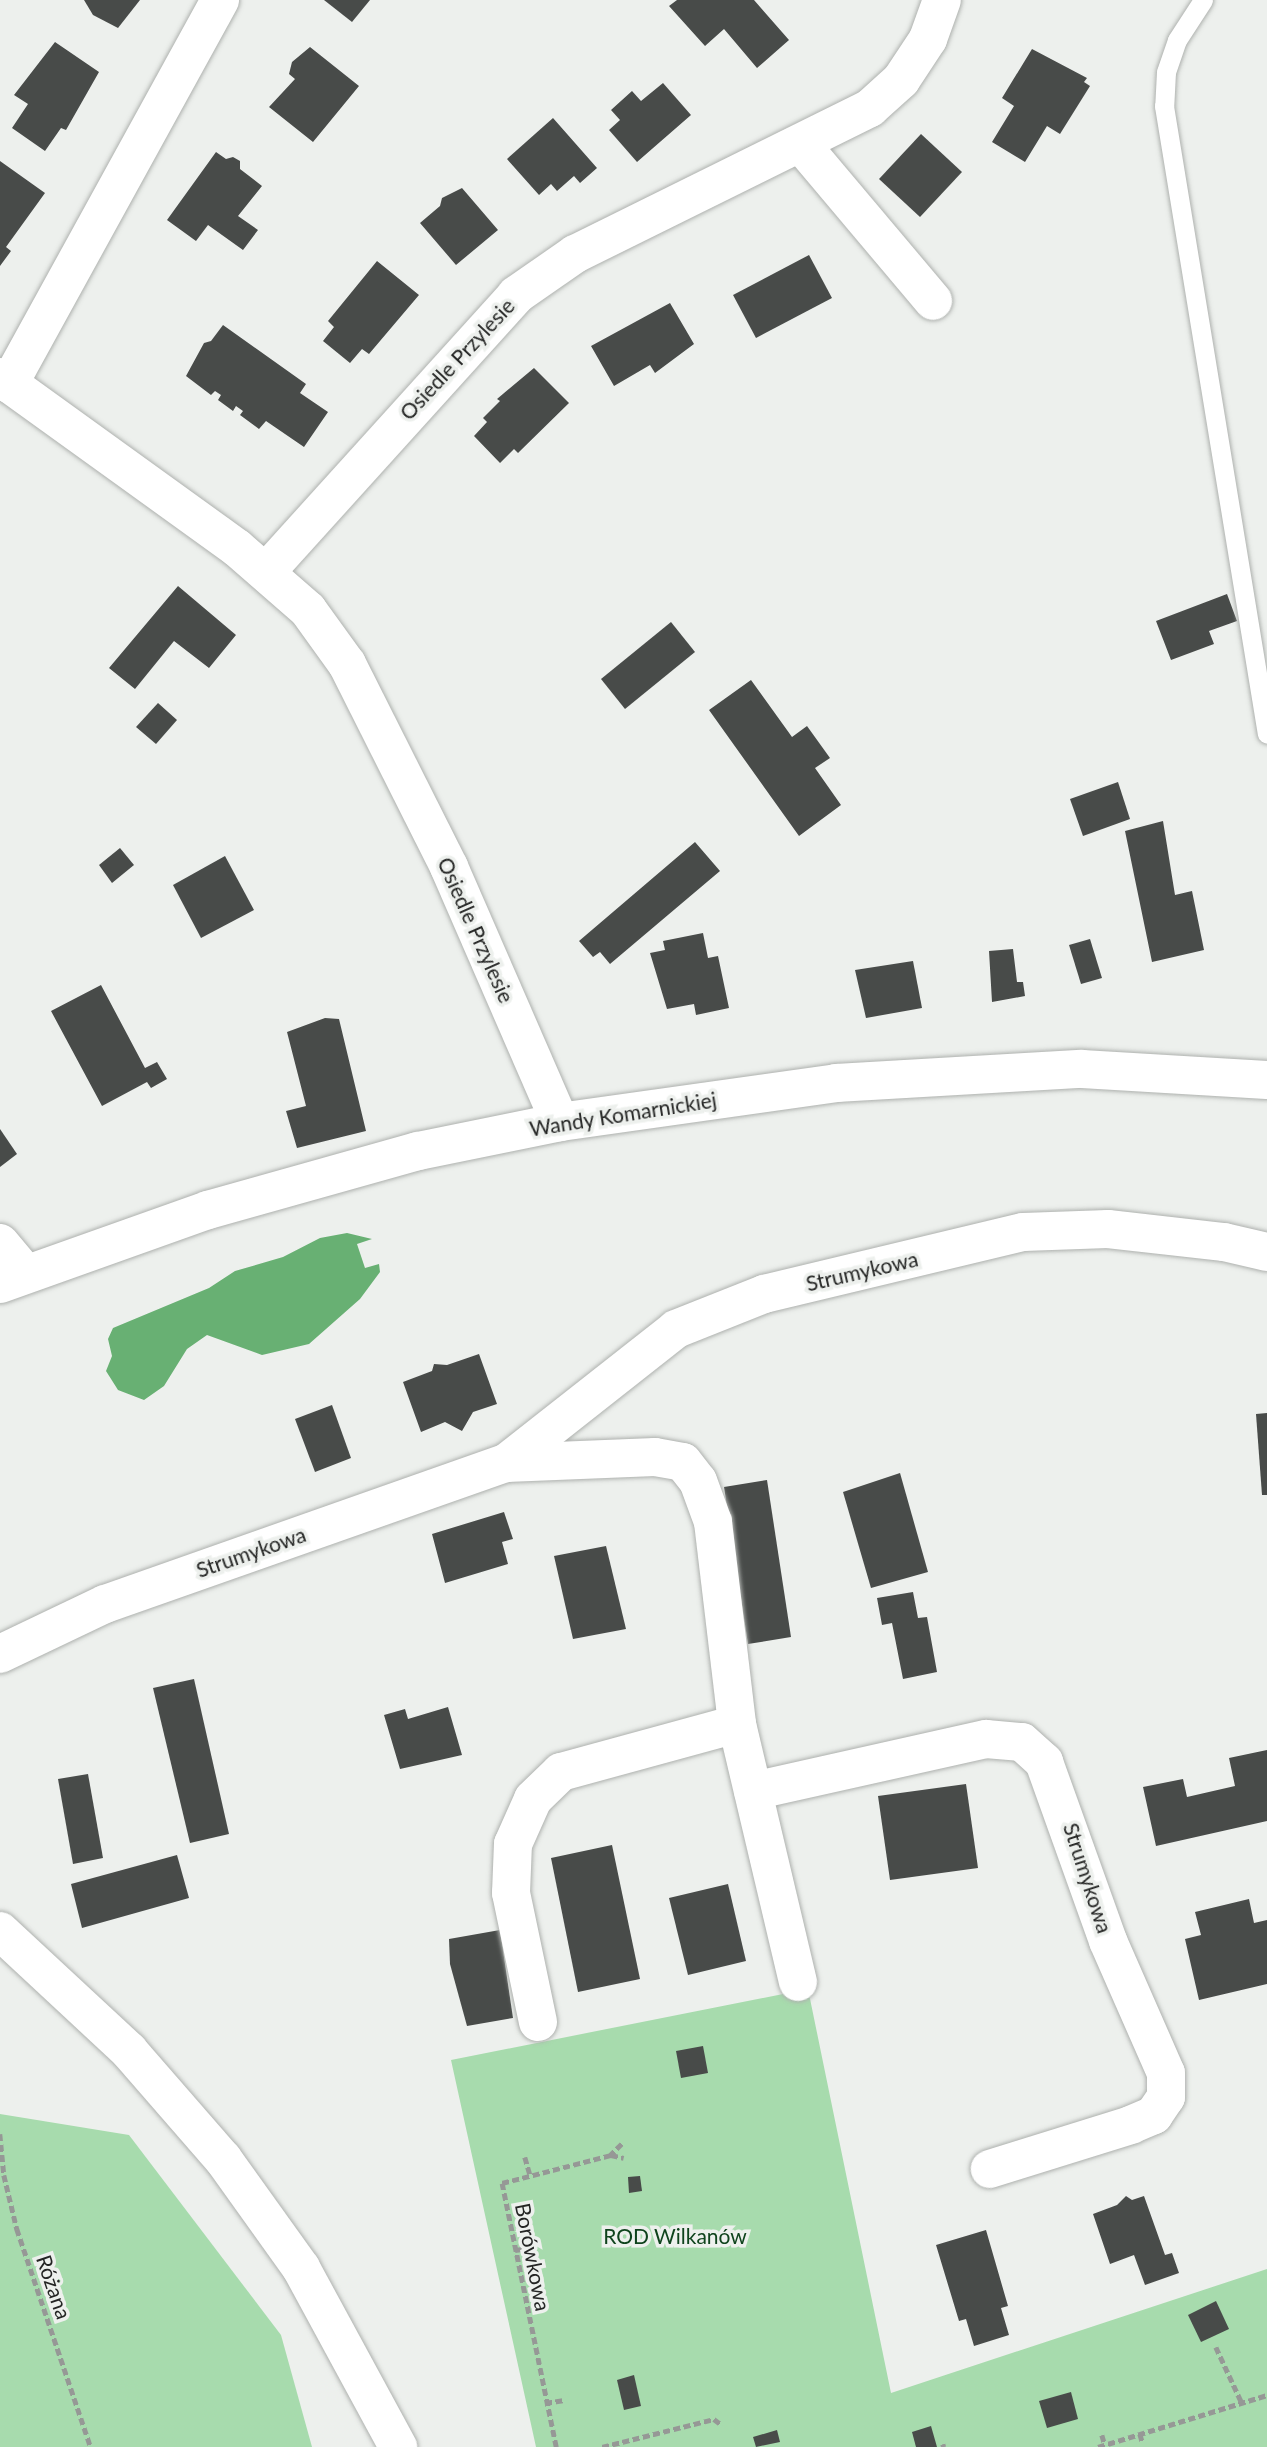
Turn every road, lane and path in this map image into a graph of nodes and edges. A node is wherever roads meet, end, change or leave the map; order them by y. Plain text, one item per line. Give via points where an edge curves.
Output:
1 (220, 0) edge
2 (942, 0) edge
3 (1203, 0) edge
4 (801, 144) junction
5 (933, 301) dead end
6 (5, 380) edge
7 (267, 570) junction
8 (1267, 734) edge
9 (1267, 1080) edge
10 (560, 1122) junction
11 (0, 1243) edge
12 (1267, 1252) edge
13 (13, 1279) edge
14 (506, 1463) junction
15 (0, 1654) edge
16 (737, 1724) junction
17 (753, 1791) junction
18 (0, 1931) edge
19 (798, 1982) dead end
20 (538, 2022) dead end
21 (0, 2134) edge
22 (622, 2144) dead end
23 (611, 2155) junction
24 (525, 2157) dead end
25 (624, 2158) dead end
26 (990, 2169) dead end
27 (530, 2175) junction
28 (530, 2248) dead end
29 (515, 2250) junction
30 (1216, 2347) dead end
31 (1267, 2395) edge
32 (563, 2400) dead end
33 (545, 2403) junction
34 (1242, 2403) junction
35 (722, 2425) dead end
36 (1140, 2434) junction
37 (1102, 2435) dead end
38 (1143, 2444) dead end
39 (1105, 2445) junction
40 (91, 2447) edge
41 (398, 2447) edge
42 (556, 2447) edge
43 (602, 2447) edge
44 (1098, 2447) edge

1 - 6 street, Osiedle Przylesie
2 - 4 street, Osiedle Przylesie via 928,39 901,80 870,108
3 - 8 lane via 1177,40 1166,72 1164,106
4 - 5 street
4 - 7 street, Osiedle Przylesie via 575,254 516,295
6 - 7 street, Osiedle Przylesie
7 - 10 street, Osiedle Przylesie via 308,610 347,664 449,867
9 - 10 street, Wandy Komarnickiej via 1082,1069 836,1083
10 - 13 street, Wandy Komarnickiej via 418,1151 208,1210
11 - 13 street
12 - 14 street, Strumykowa via 1224,1242 1108,1229 1023,1232 764,1294 677,1329
14 - 15 street, Strumykowa via 104,1604
14 - 16 street, Strumykowa via 655,1457 683,1462 698,1481 713,1522
16 - 17 street, Strumykowa
16 - 20 street via 561,1772 533,1799 513,1844 511,1893
17 - 19 street, Strumykowa
17 - 26 street, Strumykowa via 986,1739 1022,1742 1044,1762 1108,1941 1166,2073 1166,2097 1154,2115 1131,2125
18 - 41 street via 129,2051 223,2159 301,2267
21 - 40 path, Różana via 4,2175 18,2229
22 - 23 path
23 - 25 path
23 - 27 path, Borówkowa
24 - 27 path
27 - 29 path, Borówkowa via 502,2183
28 - 29 path
29 - 33 path, Borówkowa
30 - 34 path
31 - 34 path
32 - 33 path
33 - 42 path, Borówkowa
34 - 36 path
35 - 43 path via 714,2419
36 - 38 path
36 - 39 path
37 - 39 path
39 - 44 path

